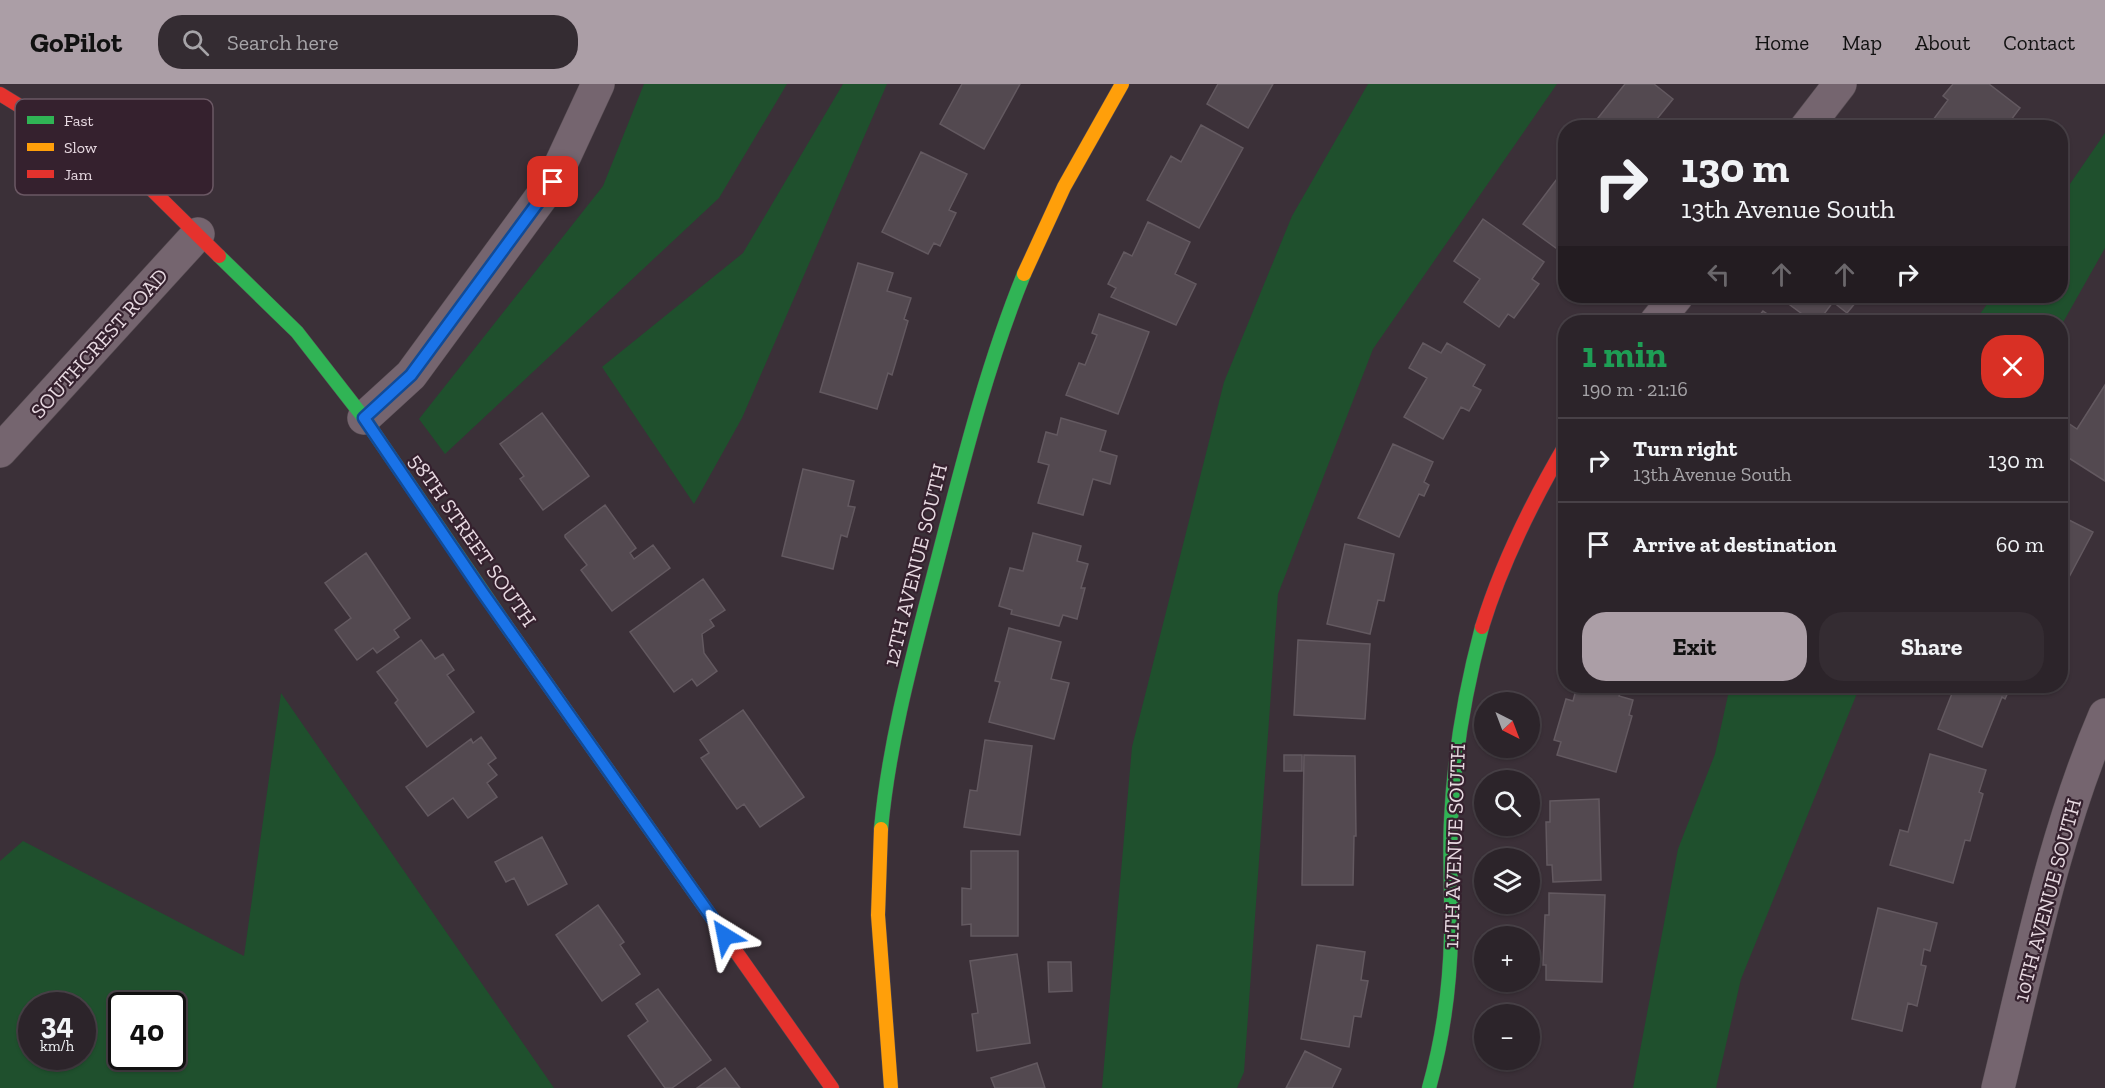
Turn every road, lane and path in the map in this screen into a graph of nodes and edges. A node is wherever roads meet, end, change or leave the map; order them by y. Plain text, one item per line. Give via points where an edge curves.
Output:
1 (597, 84) edge
2 (1122, 84) edge
3 (1840, 84) edge
4 (0, 94) edge
5 (15, 103) edge
6 (1812, 120) edge
7 (157, 195) edge
8 (198, 234) junction
9 (1671, 303) edge
10 (1662, 315) edge
11 (364, 418) junction
12 (0, 451) edge
13 (1558, 458) edge
14 (2105, 715) edge
15 (832, 1088) edge
16 (891, 1088) edge
17 (1430, 1088) edge
18 (1998, 1088) edge

1 - 11 street via 553,182 411,375
2 - 16 street, 12TH AVENUE SOUTH via 1060,194 1007,318 972,423 898,716 883,810 878,907
3 - 6 street
4 - 5 street, 58TH STREET SOUTH
7 - 8 street, 58TH STREET SOUTH
8 - 11 street, 58TH STREET SOUTH via 297,332
8 - 12 street, SOUTHCREST ROAD
9 - 10 street
11 - 15 street, 58TH STREET SOUTH
13 - 17 street, 11TH AVENUE SOUTH via 1501,569 1469,669 1454,771 1448,989
14 - 18 street, 10TH AVENUE SOUTH via 2053,862

